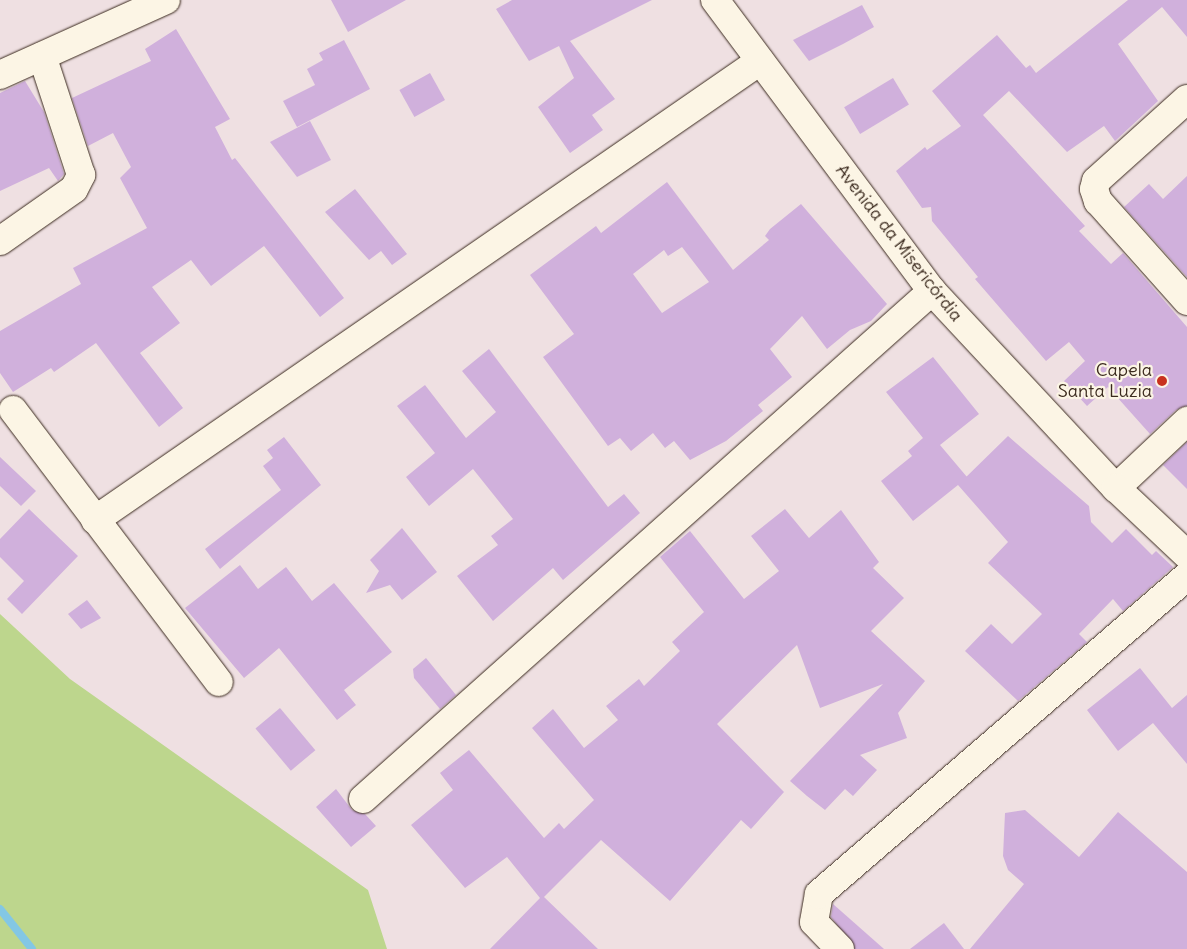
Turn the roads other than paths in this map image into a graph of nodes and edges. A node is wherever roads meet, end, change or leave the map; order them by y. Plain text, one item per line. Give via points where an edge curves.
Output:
1 (166, 0) edge
2 (715, 0) edge
3 (42, 56) junction
4 (760, 61) junction
5 (0, 75) edge
6 (1187, 99) edge
7 (0, 241) edge
8 (932, 292) junction
9 (1186, 299) edge
10 (12, 410) dead end
11 (1187, 421) edge
12 (1116, 488) junction
13 (95, 520) junction
14 (1187, 556) edge
15 (1187, 576) edge
16 (219, 682) dead end
17 (364, 799) dead end
18 (840, 949) edge

1 - 3 street
2 - 4 street, Avenida da Misericórdia
3 - 5 street
3 - 7 street via 81,175 74,189
4 - 8 street, Avenida da Misericórdia
4 - 13 street
6 - 9 street via 1096,181 1094,189 1098,201
8 - 12 street, Avenida da Misericórdia
8 - 17 street
10 - 13 street
11 - 12 street
12 - 14 street, Avenida da Misericórdia
13 - 16 street
15 - 18 street via 818,894 814,922

